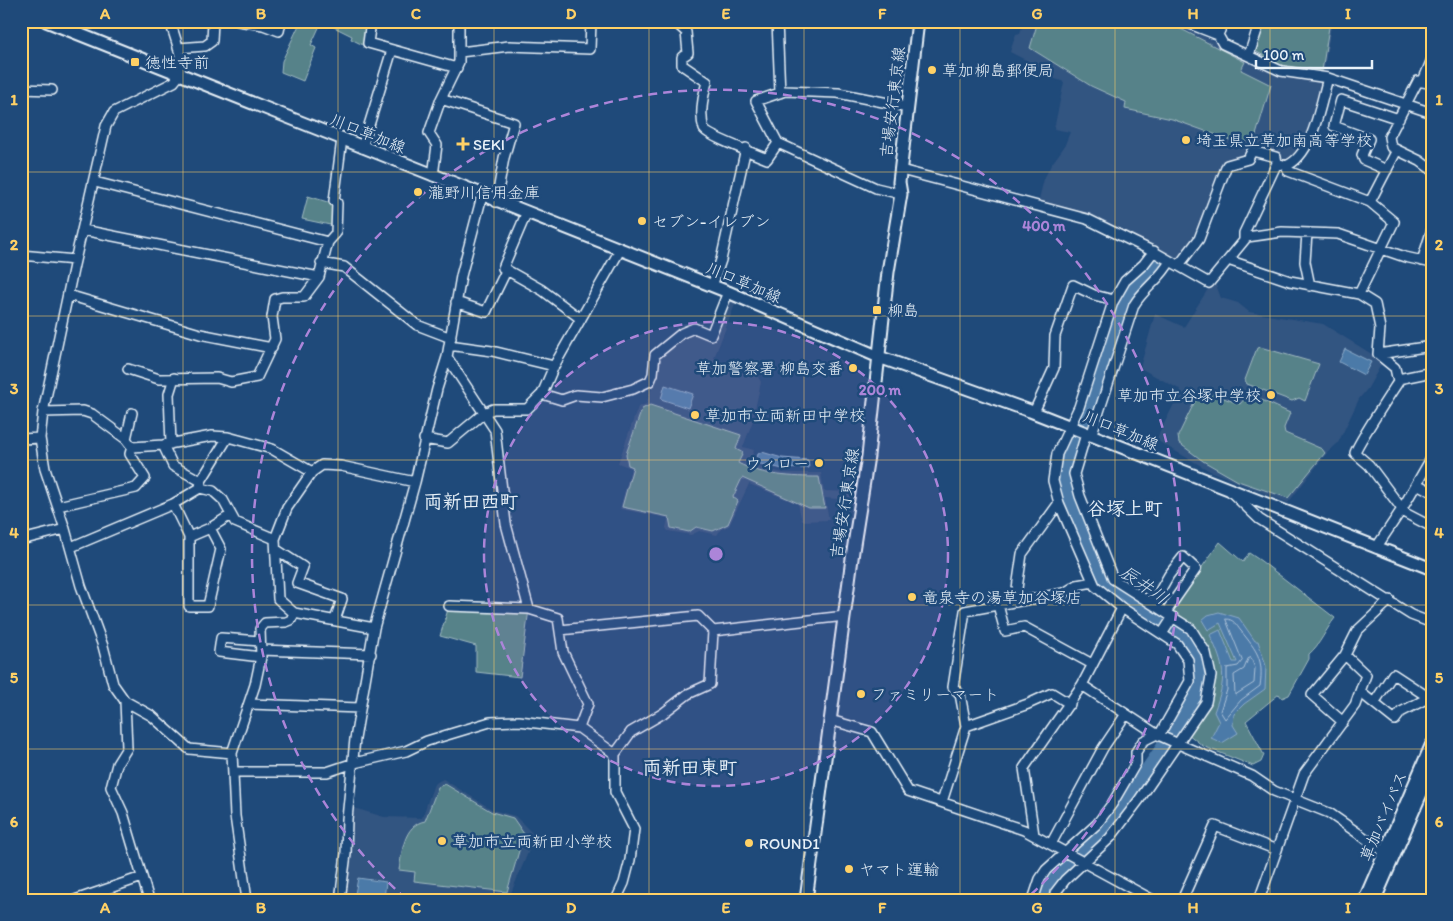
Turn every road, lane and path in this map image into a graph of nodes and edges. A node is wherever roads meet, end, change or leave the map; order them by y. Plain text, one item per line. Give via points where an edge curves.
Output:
1 (46, 21) edge
2 (170, 21) edge
3 (213, 21) edge
4 (238, 21) edge
5 (282, 21) edge
6 (371, 21) edge
7 (459, 21) edge
8 (591, 21) edge
9 (674, 21) edge
10 (777, 21) edge
11 (918, 21) edge
12 (1182, 21) edge
13 (1224, 21) edge
14 (1260, 21) edge
15 (247, 22) edge
16 (1205, 26) edge
17 (1218, 35) junction
18 (178, 48) junction
19 (392, 50) junction
20 (460, 52) junction
21 (1249, 55) junction
22 (1432, 59) edge
23 (456, 68) junction
24 (180, 76) junction
25 (1328, 78) junction
26 (1427, 83) edge
27 (21, 89) edge
28 (52, 90) dead end
29 (780, 93) junction
30 (441, 98) junction
31 (1407, 104) junction
32 (908, 107) junction
33 (1432, 113) edge
34 (1399, 119) junction
35 (342, 140) junction
36 (778, 143) junction
37 (362, 148) junction
38 (746, 148) junction
39 (1397, 150) junction
40 (1277, 163) junction
41 (1286, 166) junction
42 (901, 170) junction
43 (1387, 170) junction
44 (1432, 170) edge
45 (434, 176) junction
46 (95, 182) junction
47 (901, 194) junction
48 (482, 196) junction
49 (496, 202) junction
50 (1370, 202) junction
51 (526, 214) junction
52 (1432, 229) edge
53 (83, 230) junction
54 (1307, 233) junction
55 (1244, 240) junction
56 (328, 242) junction
57 (620, 250) junction
58 (1382, 250) junction
59 (1154, 251) junction
60 (21, 255) edge
61 (75, 260) junction
62 (1170, 260) junction
63 (1228, 260) junction
64 (1427, 262) edge
65 (321, 263) junction
66 (1179, 266) junction
67 (506, 271) junction
68 (319, 277) junction
69 (712, 286) junction
70 (1310, 286) junction
71 (728, 292) junction
72 (1359, 294) junction
73 (68, 295) junction
74 (1114, 300) junction
75 (456, 302) junction
76 (581, 319) junction
77 (450, 342) junction
78 (1432, 346) edge
79 (272, 348) junction
80 (1378, 354) junction
81 (447, 357) junction
82 (879, 357) junction
83 (554, 366) junction
84 (128, 369) dead end
85 (1432, 372) edge
86 (174, 378) junction
87 (1398, 380) junction
88 (542, 394) junction
89 (43, 412) junction
90 (1034, 412) junction
91 (132, 413) dead end
92 (484, 413) junction
93 (1068, 426) junction
94 (1089, 435) junction
95 (228, 436) junction
96 (40, 438) junction
97 (126, 439) junction
98 (21, 440) edge
99 (424, 440) junction
100 (167, 445) junction
101 (132, 447) junction
102 (1432, 457) edge
103 (312, 472) junction
104 (415, 482) junction
105 (201, 484) junction
106 (1417, 484) junction
107 (1229, 490) junction
108 (1432, 492) edge
109 (1059, 503) junction
110 (173, 504) junction
111 (58, 506) junction
112 (1402, 509) junction
113 (231, 515) junction
114 (210, 528) junction
115 (1432, 528) edge
116 (66, 529) junction
117 (189, 537) junction
118 (275, 539) junction
119 (21, 540) edge
120 (70, 547) junction
121 (1376, 548) junction
122 (277, 550) junction
123 (1432, 569) edge
124 (1093, 582) junction
125 (1390, 600) junction
126 (1015, 602) junction
127 (1153, 603) junction
128 (998, 605) junction
129 (448, 606) dead end
130 (1122, 608) junction
131 (529, 609) junction
132 (294, 613) junction
133 (1170, 614) junction
134 (845, 616) junction
135 (335, 620) junction
136 (1432, 623) edge
137 (374, 628) junction
138 (560, 630) junction
139 (713, 631) junction
140 (1162, 634) junction
141 (261, 649) junction
142 (370, 654) junction
143 (1344, 655) junction
144 (1092, 664) junction
145 (1082, 685) junction
146 (1360, 692) junction
147 (1430, 699) edge
148 (125, 701) junction
149 (1374, 703) junction
150 (249, 704) junction
151 (1070, 704) junction
152 (360, 708) junction
153 (1126, 714) junction
154 (830, 720) junction
155 (1344, 722) junction
156 (966, 726) junction
157 (578, 728) junction
158 (1160, 735) junction
159 (1176, 743) junction
160 (1432, 745) edge
161 (232, 754) junction
162 (615, 754) junction
163 (354, 763) junction
164 (1432, 767) edge
165 (233, 772) junction
166 (1296, 799) junction
167 (942, 802) junction
168 (1034, 835) junction
169 (1051, 844) junction
170 (1277, 850) junction
171 (1066, 852) junction
172 (1385, 852) junction
173 (1082, 861) junction
174 (142, 877) junction
175 (75, 900) edge
176 (148, 900) edge
177 (247, 900) edge
178 (340, 900) edge
179 (616, 900) edge
180 (806, 900) edge
181 (1033, 900) edge
182 (1054, 900) edge
183 (1153, 900) edge
184 (1182, 900) edge
185 (1259, 900) edge
186 (1365, 900) edge
187 (1374, 900) edge

1 - 24 main road, 川口草加線
2 - 18 street
3 - 18 street via 212,41 205,46
4 - 15 street
5 - 15 street via 279,31
6 - 19 street via 368,43
7 - 20 street
8 - 20 street via 590,49 509,46
9 - 38 street via 686,32 688,53 682,57 682,65 707,82 702,100 704,129 710,136
10 - 29 street
11 - 32 main road, 吉場安行東京線
12 - 16 street
13 - 17 street
14 - 21 street
16 - 17 street
17 - 21 street via 1223,44
18 - 24 street via 182,67
19 - 23 street
19 - 37 street
20 - 23 street
21 - 25 street via 1281,71
22 - 26 street
23 - 30 street
24 - 35 main road, 川口草加線
24 - 46 street via 114,112 106,126
25 - 31 street
25 - 41 street via 1306,149 1296,162
26 - 31 street via 1418,81
27 - 28 street
29 - 32 street via 838,93
29 - 36 street via 756,101
30 - 45 street via 429,133 437,144
30 - 49 street via 514,122
31 - 33 street
31 - 34 street
32 - 42 main road, 吉場安行東京線
34 - 39 street via 1389,137 1392,147
34 - 43 street via 1341,100 1334,126 1369,139 1362,155 1364,160
35 - 37 main road, 川口草加線
35 - 56 street via 334,201 337,203 338,224 336,233
36 - 38 street via 767,159
36 - 47 street via 876,188
37 - 45 main road, 川口草加線
38 - 69 street via 721,260
39 - 43 street
39 - 44 street
40 - 41 street
40 - 55 street via 1244,233
40 - 66 street via 1276,157 1252,151 1248,159 1227,165 1199,239
41 - 50 street via 1288,171
42 - 47 main road, 吉場安行東京線
42 - 59 street via 1087,219
43 - 50 street
45 - 48 main road, 川口草加線
46 - 53 street
46 - 56 street
47 - 82 main road, 吉場安行東京線
48 - 49 main road, 川口草加線
48 - 75 street
49 - 51 main road, 川口草加線
50 - 58 street via 1394,222
51 - 57 main road, 川口草加線
51 - 67 street via 503,268
52 - 64 street
53 - 61 street
53 - 68 street
54 - 55 street via 1282,232
54 - 58 street via 1338,234
54 - 70 street via 1305,262
55 - 63 street
56 - 65 street
57 - 69 main road, 川口草加線
57 - 76 street
58 - 64 street
58 - 72 street
59 - 62 street
59 - 74 street via 1125,280
60 - 61 street
61 - 73 street
62 - 66 street
62 - 94 street via 1161,277 1142,293 1134,305
63 - 66 street via 1209,283
63 - 70 street
65 - 68 street
65 - 77 street via 344,267 417,325
67 - 75 street via 486,312
67 - 76 street via 542,290
68 - 79 street via 304,298 275,299 272,306 275,339
69 - 71 main road, 川口草加線
70 - 72 street via 1328,286
71 - 82 main road, 川口草加線
71 - 88 street via 711,335 694,328 682,333 654,355 653,374 642,386 602,397 576,395 562,400
72 - 80 street via 1375,304 1380,328
73 - 79 street via 200,334
73 - 89 street
74 - 90 street via 1073,285 1055,336 1054,368
74 - 93 street via 1079,407
75 - 77 street
76 - 83 street
77 - 81 street
77 - 83 street
78 - 80 street
79 - 86 street via 257,377 231,382 217,378
80 - 87 street via 1395,368
81 - 92 street
81 - 99 street
82 - 90 main road, 川口草加線
82 - 134 main road, 吉場安行東京線
83 - 88 street
84 - 86 street via 159,379
85 - 87 street
86 - 100 street via 169,394
87 - 112 street via 1355,453 1369,464
88 - 92 street via 526,409 493,409
89 - 96 street
89 - 97 street via 83,411
90 - 93 main road, 川口草加線
91 - 97 street
92 - 99 street via 448,443
92 - 131 street via 495,430 506,524
93 - 94 main road, 川口草加線
93 - 109 street via 1057,454 1053,481
94 - 107 main road, 川口草加線
94 - 127 street via 1074,474 1105,562 1113,579
95 - 100 street
95 - 103 street via 272,449
95 - 105 street
96 - 98 street
96 - 111 street via 45,469
97 - 101 street
99 - 104 street
100 - 101 street
100 - 105 street via 173,466
101 - 111 street via 130,454 145,478 136,488
102 - 106 street
103 - 104 street via 322,465 341,466
103 - 118 street via 287,508
104 - 137 street
105 - 110 street
105 - 113 street via 223,500
106 - 108 street
106 - 112 street
107 - 121 main road, 川口草加線
107 - 125 street via 1259,519
109 - 124 street
109 - 126 street via 1022,554
110 - 117 street
110 - 120 street
111 - 116 street
112 - 115 street
112 - 121 street
113 - 114 street
113 - 118 street via 236,522
114 - 117 street
114 - 117 street via 221,549 208,606 188,606
116 - 119 street
116 - 120 street
118 - 122 street
120 - 148 street via 113,684
121 - 123 main road, 川口草加線
122 - 132 street via 278,599
122 - 135 street via 303,567 297,583 342,599
124 - 126 street via 1078,584 1064,593
124 - 130 street
125 - 136 street via 1412,615
125 - 143 street via 1357,631
126 - 128 street
127 - 133 street
127 - 133 street via 1183,558 1196,569
128 - 144 street via 1005,631 1024,627
128 - 156 street via 965,612 953,687 960,694
129 - 131 street
130 - 140 street
130 - 144 street
131 - 138 street via 558,618
132 - 135 street
132 - 141 street via 286,622 264,623 260,629
133 - 140 street
133 - 159 street via 1197,637 1206,654 1210,676 1206,702
134 - 139 street
134 - 154 main road, 吉場安行東京線
135 - 137 street
137 - 142 street
138 - 139 street via 698,616
138 - 157 street via 563,652 588,704
139 - 162 street via 710,684 688,694 631,732
140 - 158 street via 1182,650 1191,675
141 - 142 street
141 - 150 street
142 - 152 street
143 - 146 street via 1366,675
143 - 155 street via 1312,695
144 - 145 street
145 - 151 street
145 - 153 street
146 - 149 street
146 - 155 street
147 - 149 street via 1401,712 1395,720
147 - 149 street via 1393,674
148 - 161 street via 152,716 189,749
148 - 174 street via 127,748 111,788 123,813
150 - 152 street
150 - 161 street
151 - 156 street via 1052,693
151 - 168 street via 1024,768
152 - 163 street
153 - 158 street
153 - 169 street
154 - 167 street via 872,732 908,791
154 - 180 main road, 吉場安行東京線
155 - 166 street via 1304,774
156 - 167 street
157 - 162 street
157 - 163 street via 527,721 490,722 427,741 406,751
158 - 159 street
158 - 171 street via 1144,741 1136,752 1136,763 1112,804
159 - 166 street
159 - 173 street via 1110,838
160 - 172 highway, 草加バイパス
161 - 165 street
162 - 179 street via 616,792 634,829 630,860
163 - 165 street via 327,772
163 - 178 street
164 - 187 highway, 草加バイパス
165 - 177 street via 235,816
166 - 170 street
166 - 172 street via 1329,813
167 - 168 street
168 - 169 street
169 - 171 street
170 - 184 street via 1215,826
170 - 185 street
171 - 173 street
171 - 181 street via 1040,879
172 - 186 highway, 草加バイパス
173 - 182 street via 1055,893
173 - 183 street
174 - 175 street
174 - 176 street

